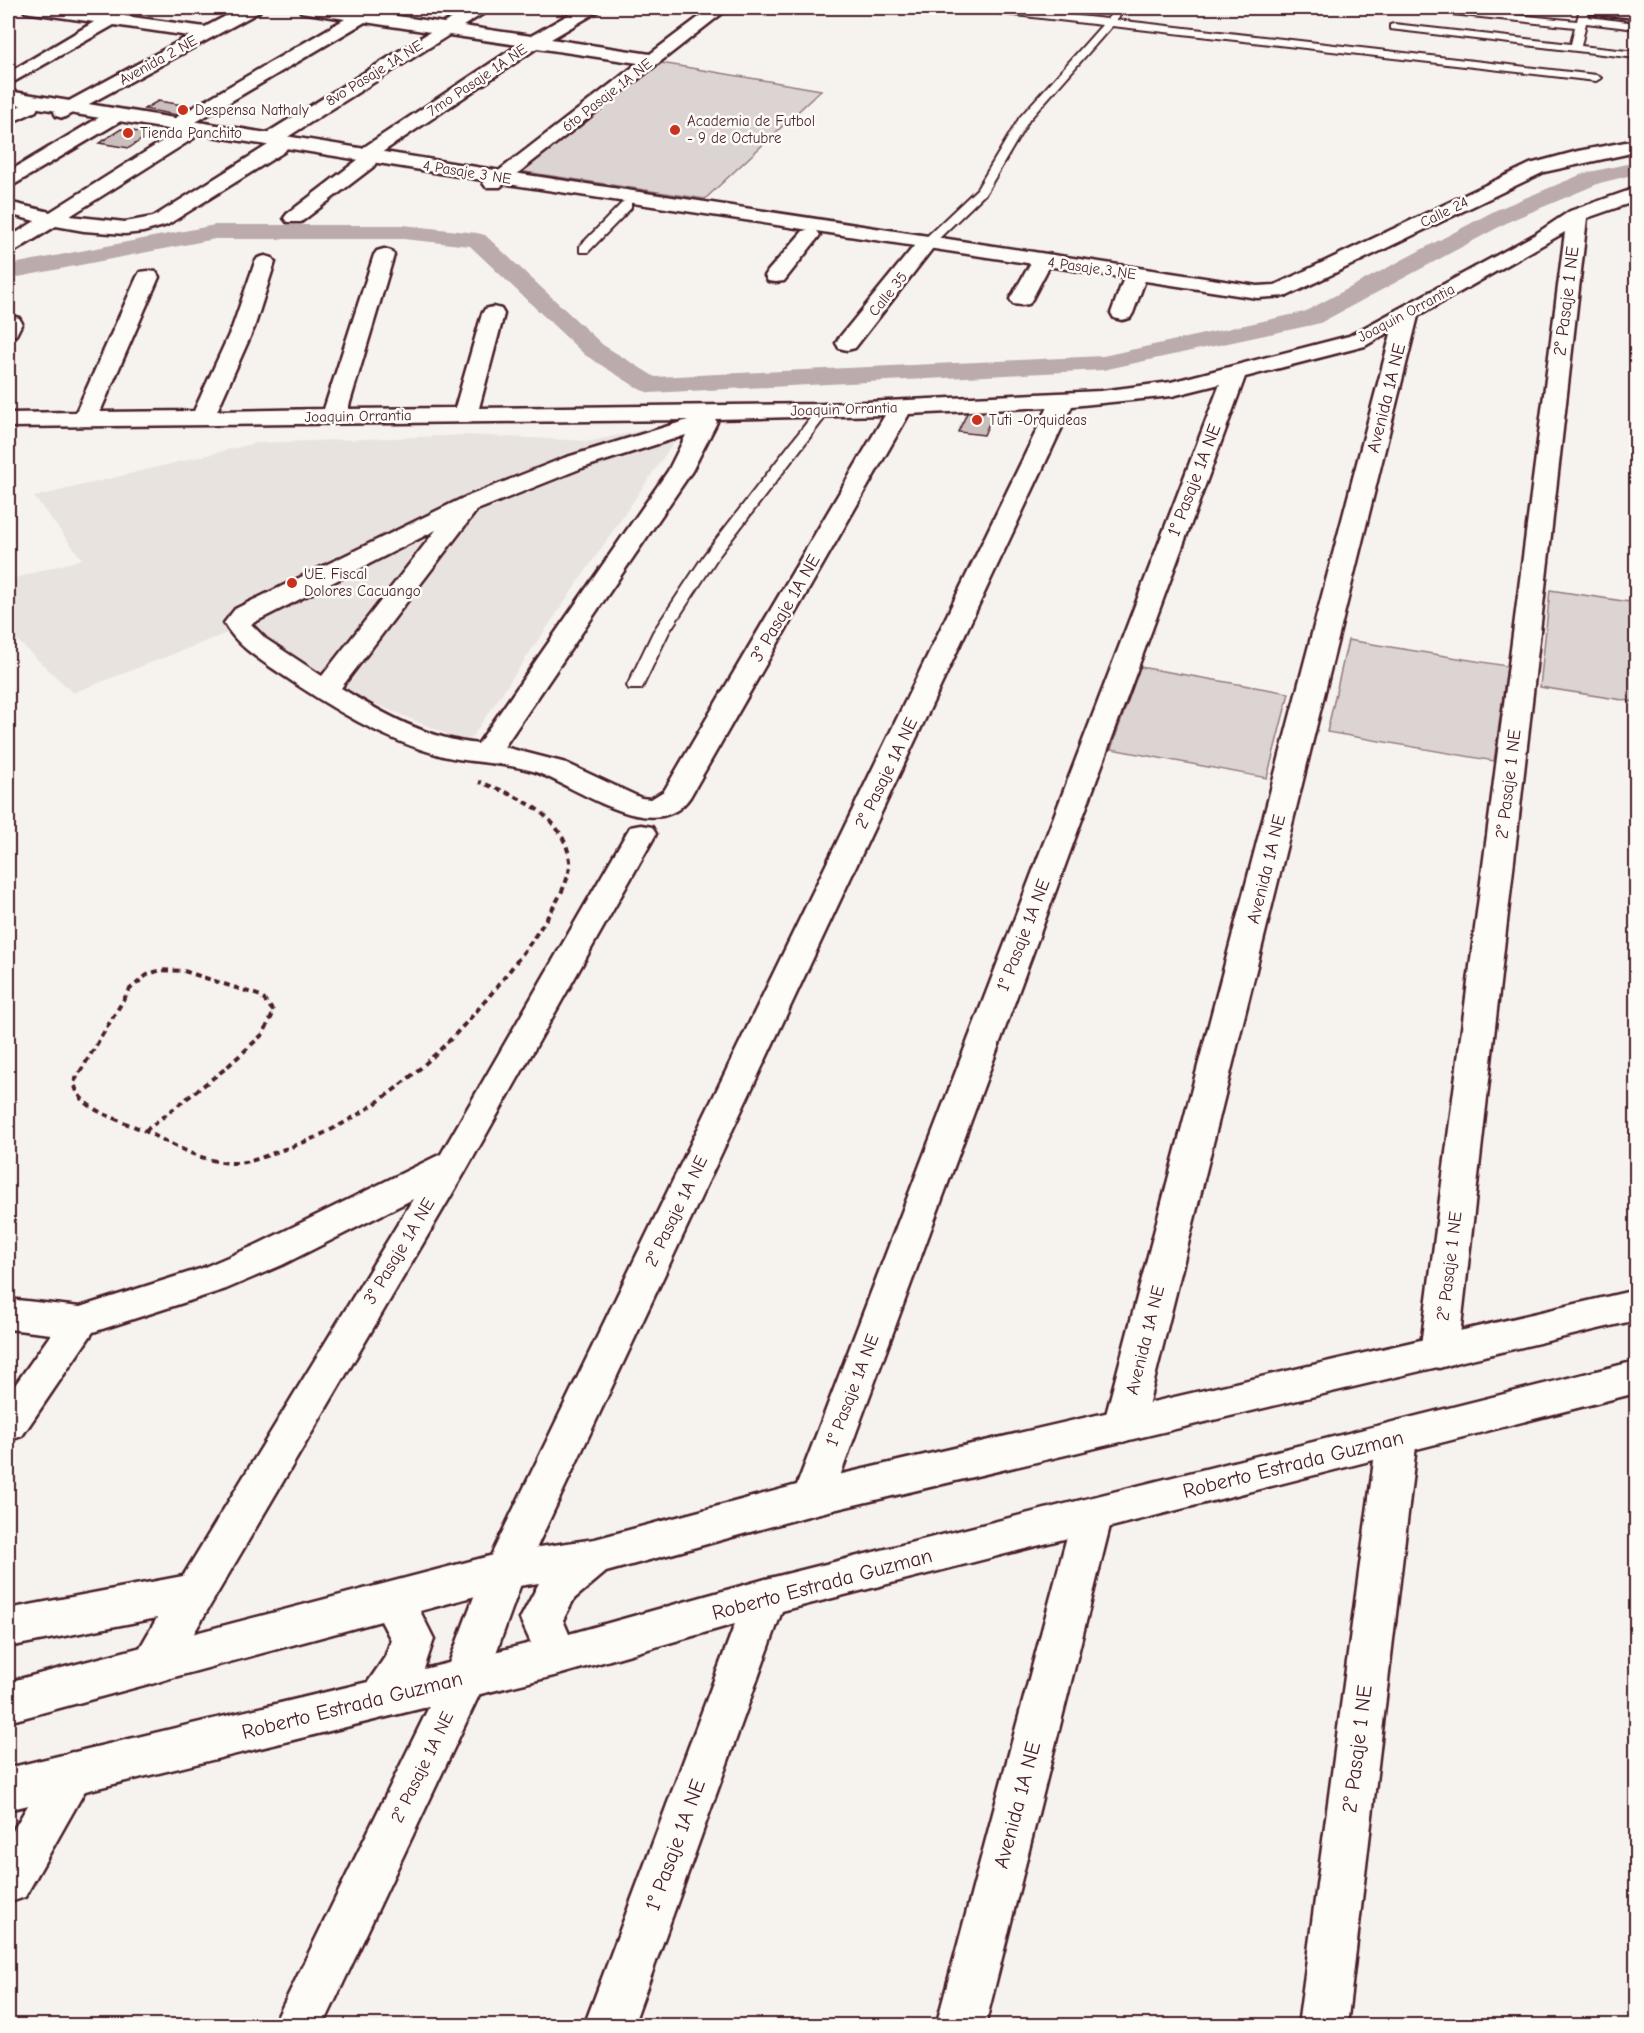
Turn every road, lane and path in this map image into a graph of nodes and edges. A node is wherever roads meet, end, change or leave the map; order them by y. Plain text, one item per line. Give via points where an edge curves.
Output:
1 (34, 8) edge
2 (134, 8) edge
3 (253, 8) edge
4 (307, 8) edge
5 (480, 8) edge
6 (591, 8) edge
7 (721, 8) edge
8 (980, 8) edge
9 (1122, 8) edge
10 (1423, 8) edge
11 (369, 12) edge
12 (1636, 13) edge
13 (1584, 15) edge
14 (15, 19) dead end
15 (112, 19) junction
16 (1109, 22) junction
17 (1636, 26) edge
18 (1394, 27) dead end
19 (444, 29) junction
20 (207, 33) junction
21 (534, 42) junction
22 (1575, 48) junction
23 (1636, 55) edge
24 (653, 60) junction
25 (1596, 78) dead end
26 (8, 80) edge
27 (8, 97) edge
28 (8, 103) edge
29 (29, 106) junction
30 (67, 110) junction
31 (113, 118) junction
32 (8, 119) edge
33 (182, 130) junction
34 (273, 144) junction
35 (1636, 146) edge
36 (366, 159) junction
37 (8, 180) edge
38 (497, 180) junction
39 (1636, 194) edge
40 (627, 205) junction
41 (8, 208) edge
42 (1577, 215) junction
43 (54, 218) junction
44 (294, 218) dead end
45 (810, 235) junction
46 (926, 244) junction
47 (8, 247) edge
48 (585, 249) dead end
49 (384, 255) dead end
50 (1042, 261) junction
51 (265, 262) dead end
52 (1136, 275) junction
53 (776, 276) dead end
54 (148, 277) dead end
55 (1257, 292) joint
56 (1022, 299) dead end
57 (1408, 312) junction
58 (1122, 313) dead end
59 (493, 314) dead end
60 (848, 343) dead end
61 (1234, 373) junction
62 (1063, 400) junction
63 (901, 407) junction
64 (822, 411) junction
65 (465, 415) junction
66 (333, 416) junction
67 (709, 417) junction
68 (202, 418) junction
69 (85, 419) junction
70 (8, 420) edge
71 (470, 504) junction
72 (634, 686) dead end
73 (325, 691) junction
74 (487, 752) junction
75 (478, 781) dead end
76 (642, 834) dead end
77 (145, 1131) junction
78 (453, 1163) junction
79 (1636, 1305) edge
80 (8, 1314) edge
81 (80, 1322) junction
82 (1439, 1353) junction
83 (1636, 1377) edge
84 (8, 1425) edge
85 (1123, 1426) junction
86 (1397, 1438) junction
87 (812, 1498) junction
88 (1093, 1514) junction
89 (595, 1557) junction
90 (505, 1570) junction
91 (195, 1592) junction
92 (766, 1597) junction
93 (392, 1601) junction
94 (8, 1628) edge
95 (558, 1656) junction
96 (152, 1665) junction
97 (465, 1678) junction
98 (382, 1698) junction
99 (8, 1702) edge
100 (72, 1773) junction
101 (8, 1789) edge
102 (8, 1881) edge
103 (297, 2025) edge
104 (608, 2025) edge
105 (960, 2025) edge
106 (1322, 2025) edge

1 - 14 street
1 - 15 street
2 - 15 street
3 - 20 street, Avenida 2 NE
4 - 11 street
5 - 19 street, 8vo Pasaje 1A NE
6 - 21 street, 7mo Pasaje 1A NE
7 - 24 street, 6to Pasaje 1A NE
8 - 16 lane
9 - 16 lane
10 - 13 lane
11 - 19 street
11 - 33 street
12 - 13 street
13 - 17 lane
13 - 22 lane
15 - 20 street
15 - 26 street
16 - 25 lane
16 - 46 lane via 1024,119 982,191
18 - 22 lane
19 - 21 street
19 - 34 street, 8vo Pasaje 1A NE
20 - 30 street, Avenida 2 NE
21 - 24 street
21 - 36 street, 7mo Pasaje 1A NE
22 - 23 lane
24 - 38 street, 6to Pasaje 1A NE
27 - 30 street, 4 Pasaje 3 NE
28 - 29 street, 4 Pasaje 3 NE
29 - 30 street, 4 Pasaje 3 NE
29 - 32 street
30 - 31 street, 4 Pasaje 3 NE
31 - 33 street, 4 Pasaje 3 NE
31 - 37 street
33 - 34 street, 4 Pasaje 3 NE
33 - 43 street
34 - 36 street, 4 Pasaje 3 NE
34 - 43 street, 8vo Pasaje 1A NE via 160,221 145,227 123,229
35 - 55 street, Calle 24 via 1537,168 1279,291
36 - 38 street, 4 Pasaje 3 NE
36 - 44 street, 7mo Pasaje 1A NE
38 - 40 street, 4 Pasaje 3 NE
38 - 46 street, 4 Pasaje 3 NE
39 - 42 street, Joaquin Orrantia
40 - 45 street, 4 Pasaje 3 NE
40 - 48 lane
41 - 43 street, 8vo Pasaje 1A NE
42 - 57 street, Joaquin Orrantia
42 - 82 street, 2° Pasaje 1 NE
43 - 47 street
45 - 46 street, 4 Pasaje 3 NE
45 - 53 street
46 - 50 street, 4 Pasaje 3 NE
46 - 60 street, Calle 35
49 - 66 street
50 - 52 street, 4 Pasaje 3 NE
50 - 56 street
51 - 68 street via 243,328
52 - 55 street, 4 Pasaje 3 NE
52 - 58 street
54 - 69 street
57 - 61 street, Joaquin Orrantia via 1357,341
57 - 85 street, Avenida 1A NE
59 - 65 street
61 - 62 street, Joaquin Orrantia via 1172,389
61 - 87 street, 1° Pasaje 1A NE
62 - 63 street, Joaquin Orrantia
62 - 90 street, 2° Pasaje 1A NE
63 - 64 street, Joaquin Orrantia
63 - 74 street, 3° Pasaje 1A NE via 675,797 664,805 633,806 539,763
64 - 67 street, Joaquin Orrantia
64 - 72 lane via 712,555 661,632
65 - 66 street, Joaquin Orrantia
65 - 67 street, Joaquin Orrantia
66 - 68 street, Joaquin Orrantia
67 - 71 street via 573,463
67 - 74 street via 680,471
68 - 69 street, Joaquin Orrantia
69 - 70 street, Joaquin Orrantia
71 - 73 street
71 - 73 street via 244,615 237,623 241,632 256,644
73 - 74 street via 413,737 453,749
75 - 77 path via 546,814 564,838 570,863 541,928 453,1038 415,1075 347,1122 298,1148 236,1163 197,1155
76 - 78 street, 3° Pasaje 1A NE
77 - 77 path via 93,1107 78,1095 74,1083 130,989 160,970 184,970 261,996 274,1012 262,1034 226,1068
78 - 81 street via 213,1279
78 - 91 street, 3° Pasaje 1A NE
79 - 82 street
80 - 81 street
81 - 84 street
82 - 85 street
83 - 86 street, Roberto Estrada Guzman
85 - 87 street
86 - 88 street, Roberto Estrada Guzman
86 - 106 street, 2° Pasaje 1 NE
87 - 89 street
88 - 92 street, Roberto Estrada Guzman
88 - 105 street, Avenida 1A NE
89 - 90 street
89 - 95 street via 559,1586 541,1619
90 - 93 street
90 - 97 street, 2° Pasaje 1A NE
91 - 94 street
91 - 96 street, 3° Pasaje 1A NE
92 - 95 street, Roberto Estrada Guzman
92 - 104 street, 1° Pasaje 1A NE
93 - 96 street
93 - 98 street via 413,1639 404,1666
95 - 97 street, Roberto Estrada Guzman
96 - 99 street
97 - 98 street, Roberto Estrada Guzman
97 - 103 street, 2° Pasaje 1A NE
98 - 100 street, Roberto Estrada Guzman
100 - 101 street, Roberto Estrada Guzman
100 - 102 street

